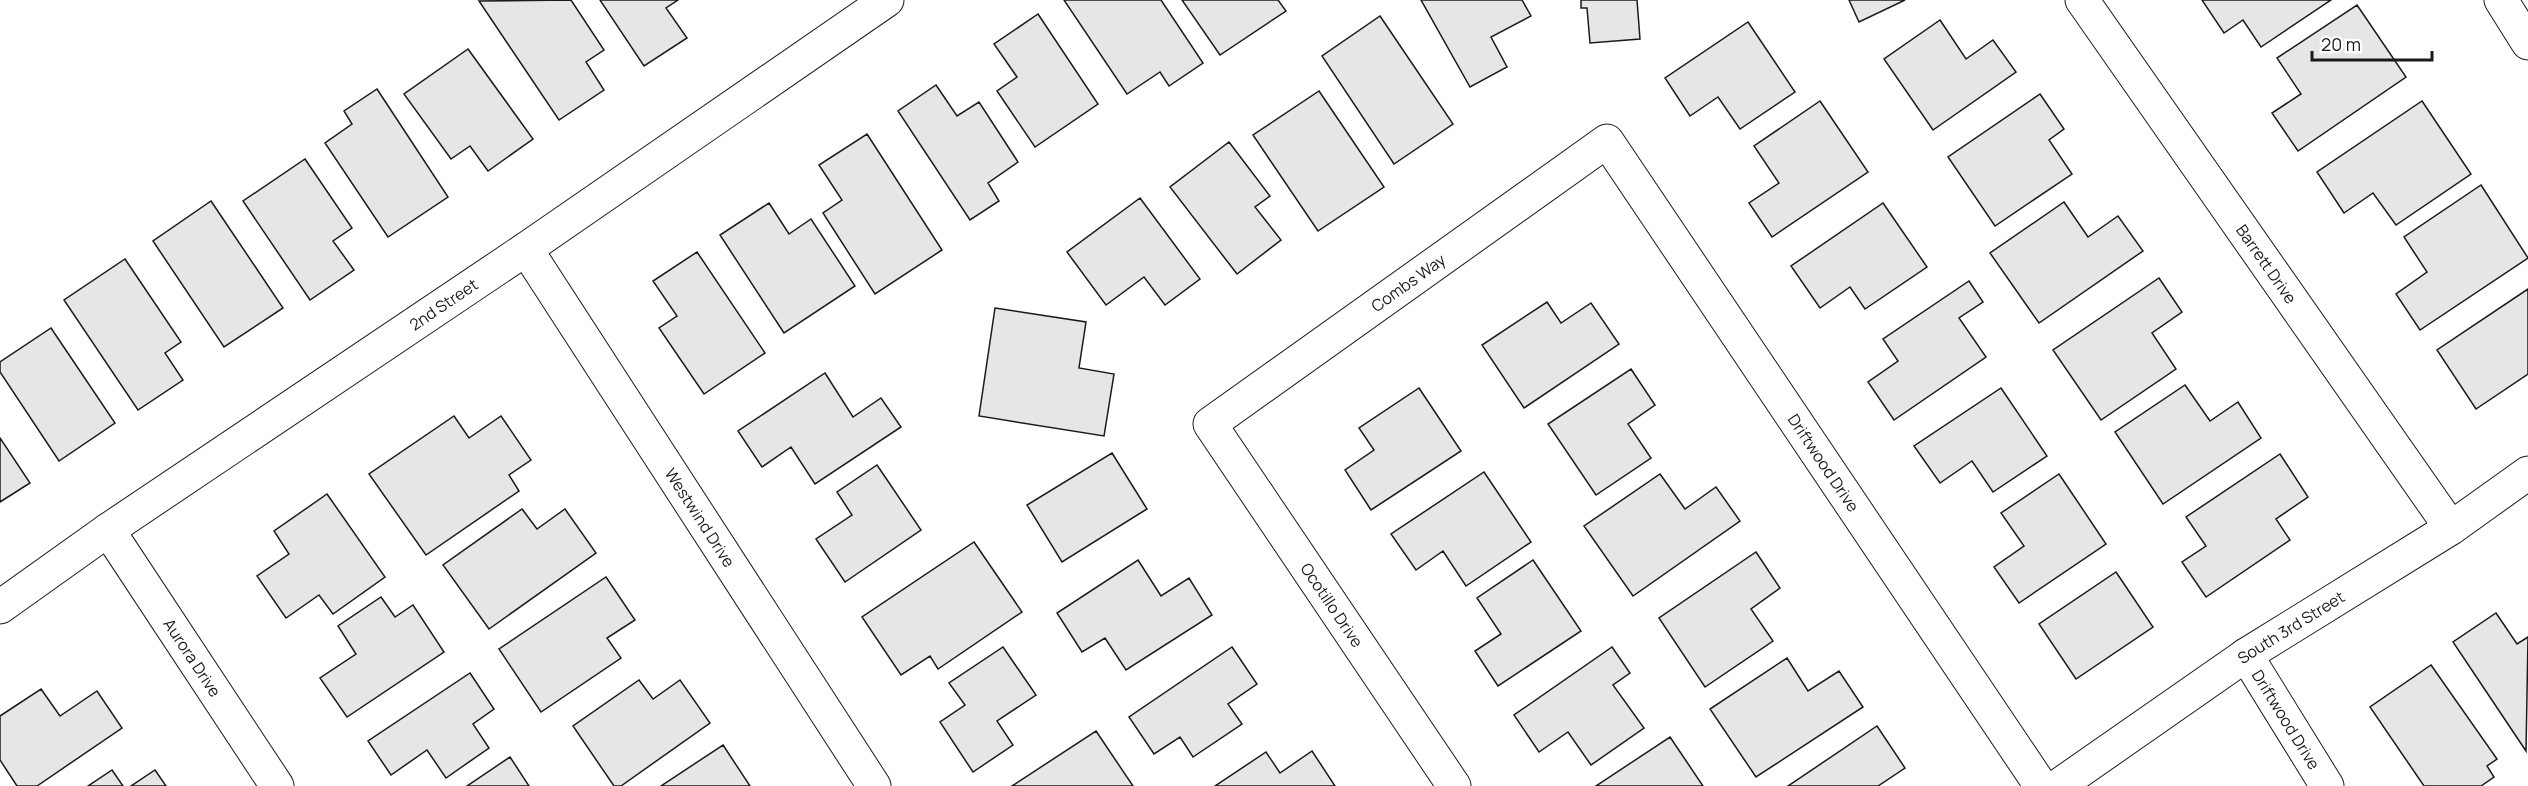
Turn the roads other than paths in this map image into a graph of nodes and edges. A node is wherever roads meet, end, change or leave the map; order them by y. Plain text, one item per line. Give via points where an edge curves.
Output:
1 (887, 0) edge
2 (2082, 0) edge
3 (2501, 0) edge
4 (2528, 43) edge
5 (1607, 141) joint
6 (526, 249) junction
7 (1210, 424) joint
8 (2528, 473) edge
9 (2451, 528) junction
10 (108, 530) junction
11 (0, 607) edge
12 (2246, 655) junction
13 (277, 786) edge
14 (874, 786) edge
15 (1454, 786) edge
16 (2041, 786) edge
17 (2058, 786) edge
18 (2327, 786) edge

1 - 6 street, 2nd Street
2 - 9 street, Barrett Drive
3 - 4 street
5 - 7 street, Combs Way
5 - 16 street, Driftwood Drive
6 - 10 street, 2nd Street
6 - 14 street, Westwind Drive
7 - 15 street, Ocotillo Drive
8 - 9 street, South 3rd Street
9 - 12 street, South 3rd Street
10 - 11 street, 2nd Street
10 - 13 street, Aurora Drive
12 - 17 street, South 3rd Street
12 - 18 street, Driftwood Drive

